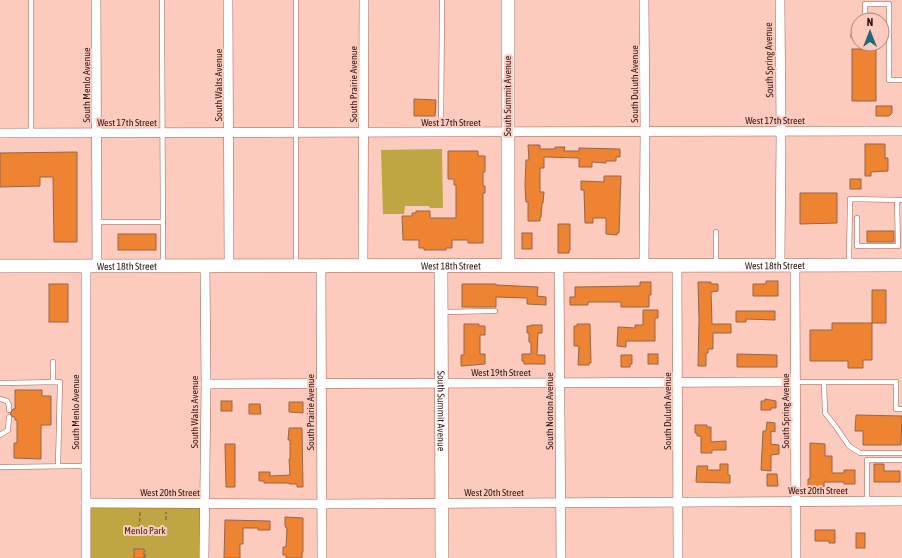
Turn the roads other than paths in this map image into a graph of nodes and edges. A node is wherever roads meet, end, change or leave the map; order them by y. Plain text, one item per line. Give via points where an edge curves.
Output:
1 (31, 0) edge
2 (96, 0) edge
3 (162, 0) edge
4 (228, 0) edge
5 (296, 0) edge
6 (364, 0) edge
7 (442, 0) edge
8 (508, 0) edge
9 (644, 0) edge
10 (780, 0) edge
11 (865, 2) edge
12 (889, 12) edge
13 (889, 52) edge
14 (902, 80) edge
15 (781, 131) junction
16 (902, 131) edge
17 (296, 132) junction
18 (364, 132) junction
19 (645, 132) junction
20 (0, 133) edge
21 (31, 133) junction
22 (97, 133) junction
23 (162, 133) junction
24 (229, 133) junction
25 (442, 133) junction
26 (507, 133) junction
27 (900, 200) edge
28 (857, 218) dead end
29 (97, 222) junction
30 (163, 222) junction
31 (716, 232) dead end
32 (163, 265) junction
33 (205, 265) junction
34 (229, 265) junction
35 (296, 265) junction
36 (322, 265) junction
37 (363, 265) junction
38 (441, 265) junction
39 (508, 265) junction
40 (559, 265) junction
41 (644, 265) junction
42 (677, 265) junction
43 (716, 265) junction
44 (780, 265) junction
45 (795, 265) junction
46 (849, 265) junction
47 (902, 265) edge
48 (0, 266) edge
49 (92, 266) junction
50 (494, 311) dead end
51 (441, 312) junction
52 (53, 362) dead end
53 (53, 382) junction
54 (796, 382) junction
55 (824, 382) junction
56 (0, 383) edge
57 (321, 383) junction
58 (441, 383) junction
59 (560, 383) junction
60 (678, 383) junction
61 (206, 384) junction
62 (0, 399) edge
63 (902, 409) edge
64 (9, 410) dead end
65 (9, 417) dead end
66 (0, 435) edge
67 (902, 453) edge
68 (902, 460) edge
69 (58, 466) junction
70 (86, 466) junction
71 (0, 467) edge
72 (796, 501) junction
73 (867, 501) junction
74 (902, 501) edge
75 (86, 503) junction
76 (204, 503) junction
77 (442, 503) junction
78 (560, 503) junction
79 (678, 503) junction
80 (322, 504) junction
81 (86, 558) edge
82 (204, 558) edge
83 (322, 558) edge
84 (442, 558) edge
85 (560, 558) edge
86 (678, 558) edge
87 (796, 558) edge

1 - 21 lane
2 - 22 street, South Menlo Avenue
3 - 23 lane
4 - 24 street, South Walts Avenue
5 - 17 lane
6 - 18 street, South Prairie Avenue
7 - 25 lane
8 - 26 street, South Summit Avenue
9 - 19 street, South Duluth Avenue
10 - 15 street, South Spring Avenue
11 - 12 lane via 889,4
13 - 14 lane via 889,80
15 - 16 street, West 17th Street
15 - 19 street, West 17th Street
15 - 44 street, South Spring Avenue
17 - 18 street, West 17th Street
17 - 24 street, West 17th Street
17 - 35 lane
18 - 25 street, West 17th Street
18 - 37 street, South Prairie Avenue
19 - 26 street, West 17th Street
19 - 41 street, South Duluth Avenue
20 - 21 street, West 17th Street
21 - 22 street, West 17th Street
22 - 23 street, West 17th Street
22 - 29 street, South Menlo Avenue
23 - 24 street, West 17th Street
23 - 30 lane
24 - 34 street, South Walts Avenue
25 - 26 street, West 17th Street
26 - 39 street, South Summit Avenue
27 - 28 lane via 898,246 857,246
27 - 46 lane via 850,199
29 - 30 lane
29 - 49 street, South Menlo Avenue
30 - 32 lane
31 - 43 lane
32 - 33 street, West 18th Street
32 - 49 street, West 18th Street
33 - 34 street, West 18th Street
33 - 61 street, South Walts Avenue
34 - 35 street, West 18th Street
35 - 36 street, West 18th Street
36 - 37 street, West 18th Street
36 - 57 street, South Prairie Avenue
37 - 38 street, West 18th Street
38 - 39 street, West 18th Street
38 - 51 street, South Summit Avenue
39 - 40 street, West 18th Street
40 - 41 street, West 18th Street
40 - 59 street, South Norton Avenue
41 - 42 street, West 18th Street
42 - 43 street, West 18th Street
42 - 60 street, South Duluth Avenue
43 - 44 street, West 18th Street
44 - 45 street, West 18th Street
45 - 46 street, West 18th Street
45 - 54 street, South Spring Avenue
46 - 47 street, West 18th Street
48 - 49 street, West 18th Street
49 - 70 street, South Menlo Avenue
50 - 51 lane
51 - 58 street, South Summit Avenue
52 - 53 lane
53 - 56 lane
53 - 69 lane via 60,382
54 - 55 lane
54 - 60 street, West 19th Street
54 - 72 street, South Spring Avenue
55 - 63 lane via 896,382 896,409
55 - 67 lane via 825,413 849,446 860,453
57 - 58 street, West 19th Street
57 - 61 street, West 19th Street
57 - 80 street, South Prairie Avenue
58 - 59 street, West 19th Street
58 - 77 street, South Summit Avenue
59 - 60 street, West 19th Street
59 - 78 street, South Norton Avenue
60 - 79 street, South Duluth Avenue
61 - 76 street, South Walts Avenue
62 - 64 lane via 7,401
65 - 66 lane via 8,430
68 - 73 lane via 867,460
69 - 70 lane
69 - 71 lane
70 - 75 street, South Menlo Avenue
72 - 73 street, West 20th Street
72 - 79 street, West 20th Street
72 - 87 street, South Spring Avenue
73 - 74 street, West 20th Street
75 - 76 street, West 20th Street
75 - 81 street, South Menlo Avenue
76 - 80 street, West 20th Street
76 - 82 street, South Walts Avenue
77 - 78 street, West 20th Street
77 - 80 street, West 20th Street
77 - 84 street, South Summit Avenue
78 - 79 street, West 20th Street
78 - 85 street, South Norton Avenue
79 - 86 street, South Duluth Avenue
80 - 83 street, South Prairie Avenue

